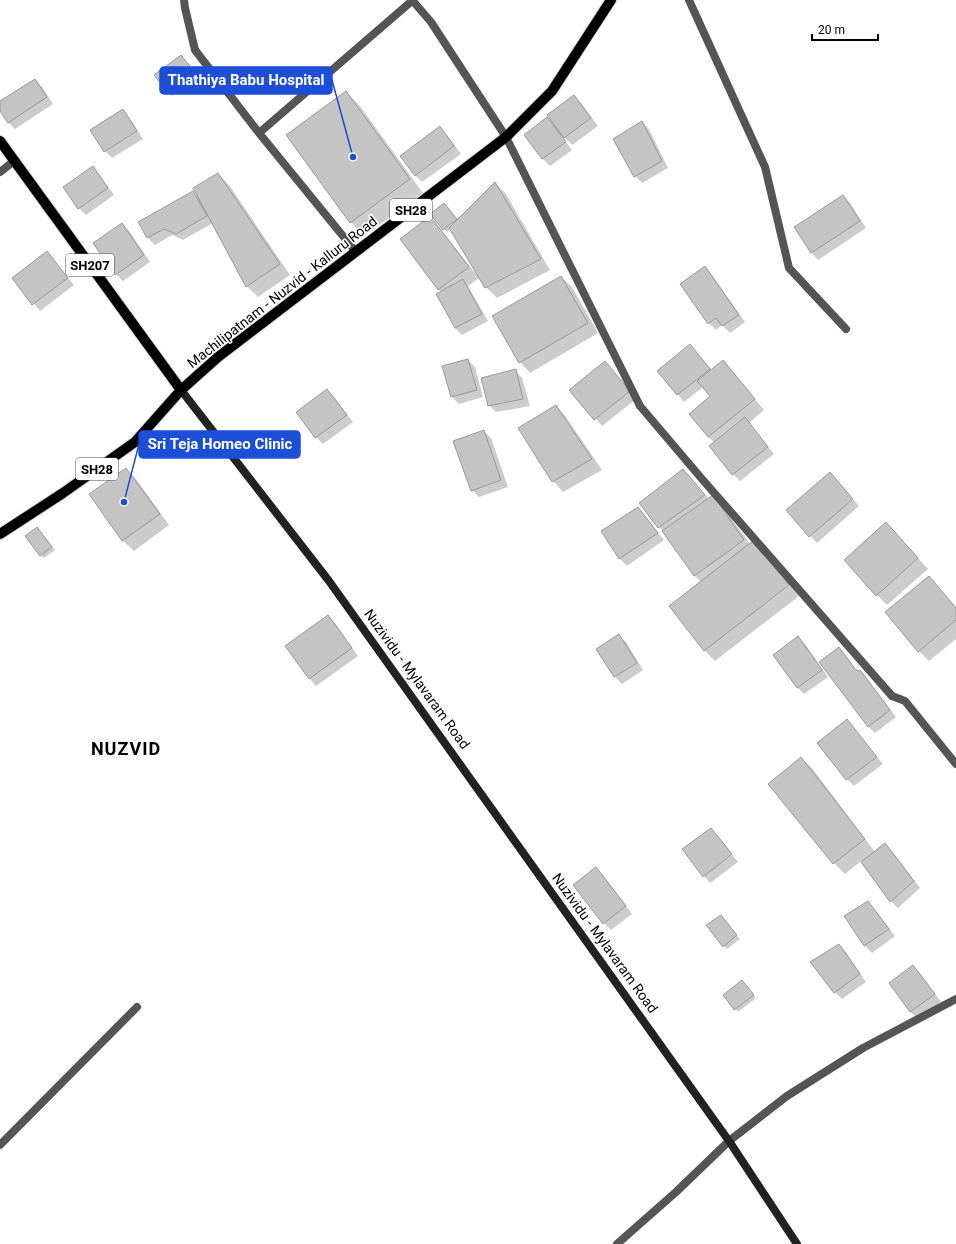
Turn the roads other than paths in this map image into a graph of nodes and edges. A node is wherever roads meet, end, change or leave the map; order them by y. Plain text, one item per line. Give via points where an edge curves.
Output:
1 (184, 0) edge
2 (412, 0) edge
3 (611, 0) edge
4 (689, 0) edge
5 (259, 133) junction
6 (506, 137) junction
7 (0, 141) edge
8 (14, 161) junction
9 (0, 172) edge
10 (356, 252) junction
11 (846, 329) dead end
12 (181, 390) junction
13 (0, 534) edge
14 (956, 764) edge
15 (956, 999) edge
16 (137, 1007) dead end
17 (729, 1141) junction
18 (0, 1145) edge
19 (617, 1244) edge
20 (797, 1244) edge

1 - 5 street via 195,50
2 - 5 street
2 - 6 street via 431,22
3 - 6 main road, Machilipatnam - Nuzvid - Kalluru Road / SH28 via 552,91
4 - 11 street via 765,167 789,268
5 - 10 street
6 - 10 main road, Machilipatnam - Nuzvid - Kalluru Road / SH28
6 - 14 street via 640,406 892,696 905,701
7 - 8 main road, Nuzividu - Mylavaram Road / SH207
8 - 9 street
8 - 12 main road, Nuzividu - Mylavaram Road / SH207
10 - 12 main road, Machilipatnam - Nuzvid - Kalluru Road / SH28 via 218,357
12 - 13 main road, Machilipatnam - Nuzvid - Kalluru Road / SH28 via 136,442
12 - 17 street, Nuzividu - Mylavaram Road via 329,581
15 - 17 street via 862,1048 787,1096
16 - 18 street
17 - 19 street
17 - 20 street, Nuzividu - Mylavaram Road

